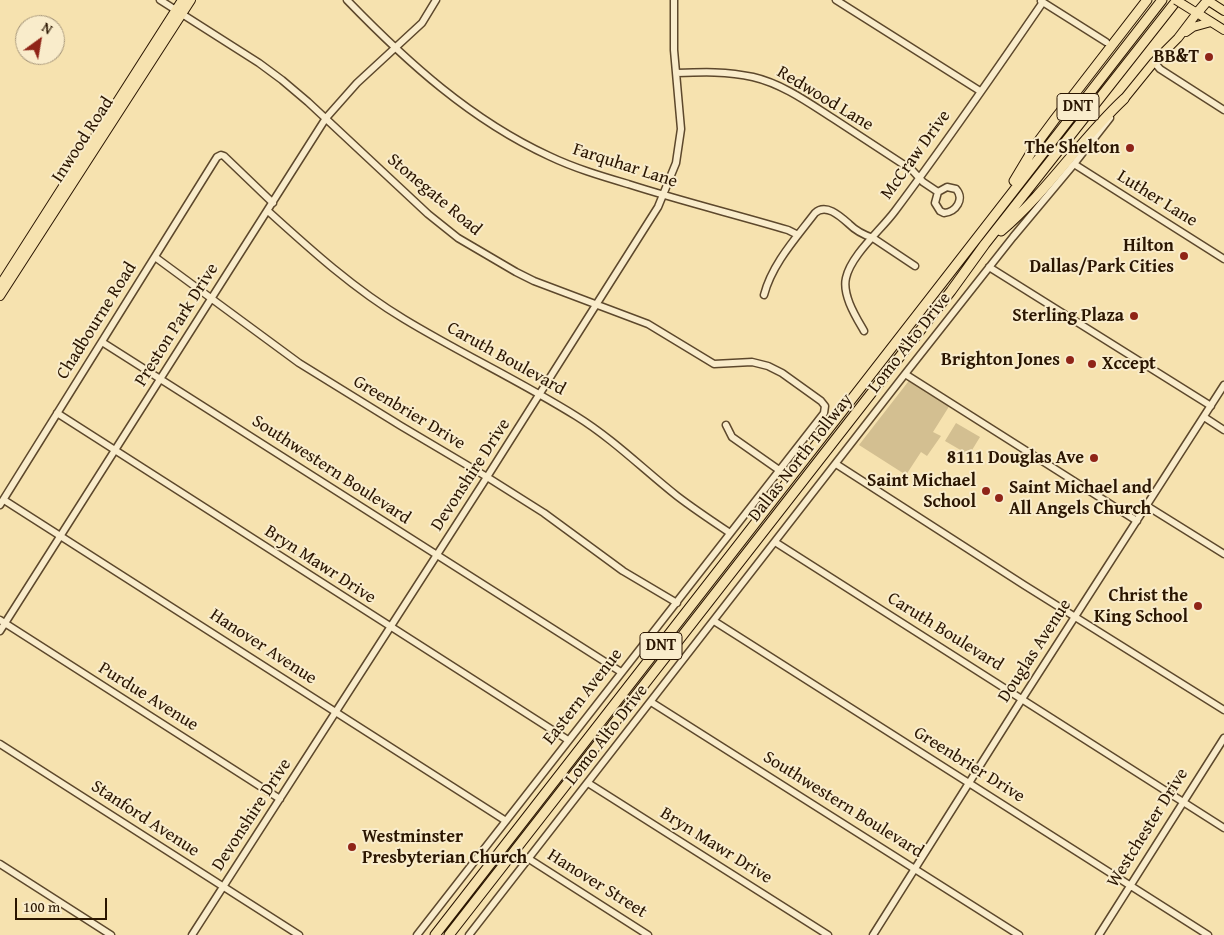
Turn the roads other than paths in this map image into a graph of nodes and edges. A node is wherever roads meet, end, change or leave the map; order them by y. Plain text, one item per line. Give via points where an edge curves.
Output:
1 (160, 0) edge
2 (182, 0) edge
3 (191, 0) edge
4 (347, 0) edge
5 (436, 0) edge
6 (674, 0) edge
7 (836, 0) edge
8 (1147, 0) edge
9 (1162, 0) edge
10 (1177, 0) edge
11 (1207, 0) edge
12 (1041, 1) edge
13 (1194, 11) junction
14 (1224, 11) edge
15 (178, 12) junction
16 (1211, 22) junction
17 (1224, 30) edge
18 (1178, 38) junction
19 (1106, 42) dead end
20 (395, 49) junction
21 (1154, 62) junction
22 (676, 73) junction
23 (980, 91) junction
24 (1124, 99) junction
25 (1224, 110) edge
26 (326, 118) junction
27 (1074, 164) junction
28 (919, 177) junction
29 (63, 192) junction
30 (938, 192) junction
31 (664, 195) junction
32 (273, 204) junction
33 (268, 211) junction
34 (994, 214) junction
35 (798, 235) junction
36 (873, 238) junction
37 (985, 244) junction
38 (155, 257) junction
39 (1224, 259) edge
40 (915, 266) dead end
41 (989, 267) junction
42 (0, 285) edge
43 (764, 295) dead end
44 (0, 296) edge
45 (211, 299) junction
46 (596, 304) junction
47 (864, 331) dead end
48 (102, 342) junction
49 (905, 374) junction
50 (160, 379) junction
51 (1224, 385) edge
52 (539, 394) junction
53 (825, 406) joint
54 (1211, 406) junction
55 (57, 413) junction
56 (1204, 417) junction
57 (726, 425) dead end
58 (1224, 430) edge
59 (116, 451) junction
60 (836, 464) junction
61 (779, 470) junction
62 (488, 477) junction
63 (2, 502) edge
64 (1147, 506) junction
65 (1137, 521) junction
66 (730, 533) junction
67 (61, 536) junction
68 (775, 542) junction
69 (1224, 554) edge
70 (437, 556) junction
71 (677, 603) junction
72 (1076, 617) junction
73 (714, 621) junction
74 (2, 622) edge
75 (390, 627) junction
76 (0, 630) edge
77 (621, 672) junction
78 (1022, 699) junction
79 (651, 702) junction
80 (1224, 710) edge
81 (337, 712) junction
82 (1224, 738) edge
83 (568, 740) junction
84 (0, 744) edge
85 (588, 782) junction
86 (969, 783) junction
87 (280, 799) junction
88 (1183, 802) junction
89 (506, 821) junction
90 (1224, 828) edge
91 (529, 859) junction
92 (0, 864) edge
93 (915, 869) junction
94 (223, 886) junction
95 (1130, 886) junction
96 (111, 935) edge
97 (192, 935) edge
98 (299, 935) edge
99 (417, 935) edge
100 (435, 935) edge
101 (450, 935) edge
102 (469, 935) edge
103 (648, 935) edge
104 (828, 935) edge
105 (873, 935) edge
106 (1019, 935) edge
107 (1099, 935) edge
108 (1208, 935) edge

1 - 15 street, Stonegate Road
2 - 15 main road, Inwood Road
3 - 15 main road, Inwood Road
4 - 20 street, Farquhar Lane
5 - 20 street, Preston Park Drive via 422,23
6 - 22 street, Devonshire Drive
7 - 23 street
8 - 34 highway via 1046,132
9 - 34 highway, Dallas North Tollway / DNT
10 - 13 main road, bridge
10 - 37 highway, Dallas North Tollway / DNT
11 - 13 highway
11 - 14 main road
12 - 19 street
12 - 23 street, McCraw Drive
13 - 16 main road
13 - 18 main road, Lomo Alto Drive
15 - 26 street, Stonegate Road via 259,63
15 - 29 main road, Inwood Road
16 - 17 main road
16 - 18 main road via 1193,27
18 - 21 main road, Lomo Alto Drive
20 - 26 street, Preston Park Drive via 357,83
20 - 31 street, Farquhar Lane via 472,111 534,149 596,174
21 - 24 main road, Lomo Alto Drive
21 - 25 street
22 - 28 street, Redwood Lane via 735,74 777,85
22 - 31 street, Devonshire Drive via 681,129 676,163
23 - 28 street, McCraw Drive
24 - 27 street, Lomo Alto Drive
24 - 37 highway via 1102,119 1013,221
26 - 32 street, Preston Park Drive
26 - 46 street, Stonegate Road via 458,238 525,277
27 - 39 street, Luther Lane
27 - 41 street, Lomo Alto Drive
28 - 30 street, Redwood Lane
28 - 36 street, McCraw Drive
29 - 42 main road, Inwood Road
29 - 44 main road, Inwood Road
30 - 30 street via 951,187 960,193 958,204 951,212 944,213 936,207
31 - 35 street, Farquhar Lane
31 - 46 street, Devonshire Drive
32 - 33 street, Preston Park Drive
32 - 38 street, Chadbourne Road via 221,155
33 - 45 street, Preston Park Drive
33 - 52 street, Caruth Boulevard via 337,272 395,314
34 - 100 highway, Dallas North Tollway / DNT
35 - 36 street via 822,209 844,218 848,224
35 - 43 street via 768,279
36 - 40 street
36 - 47 street, McCraw Drive via 854,262 846,279 850,304
37 - 101 highway, Dallas North Tollway / DNT
38 - 45 street, Greenbrier Drive
38 - 48 street, Chadbourne Road
41 - 49 street, Lomo Alto Drive
41 - 54 street
45 - 50 street, Preston Park Drive
45 - 62 street, Greenbrier Drive via 346,393
46 - 52 street, Devonshire Drive
46 - 53 street, Stonegate Road via 648,324 714,364 752,362 768,366
48 - 50 street, Southwestern Boulevard
48 - 55 street, Chadbourne Road
49 - 60 street, Lomo Alto Drive
49 - 65 street
50 - 59 street, Preston Park Drive
50 - 70 street, Southwestern Boulevard
51 - 54 street, Douglas Avenue
52 - 62 street, Devonshire Drive
52 - 66 street, Caruth Boulevard via 602,433 678,497
53 - 61 street, Eastern Avenue via 824,413
54 - 56 street, Douglas Avenue
55 - 59 street, Bryn Mawr Drive
55 - 63 street, Chadbourne Road
56 - 58 street
56 - 64 street, Douglas Avenue
57 - 61 street via 732,437
59 - 67 street, Preston Park Drive
59 - 75 street, Bryn Mawr Drive
60 - 68 street, Lomo Alto Drive
60 - 72 street
61 - 66 street, Eastern Avenue
62 - 70 street, Devonshire Drive
62 - 71 street, Greenbrier Drive via 544,513 611,563
63 - 67 street, Hanover Avenue
64 - 65 street, Douglas Avenue
64 - 69 street
65 - 72 street, Douglas Avenue
66 - 71 street, Eastern Avenue
67 - 74 street, Preston Park Drive
67 - 81 street, Hanover Avenue
68 - 73 street, Lomo Alto Drive
68 - 78 street, Caruth Boulevard
70 - 75 street, Devonshire Drive
70 - 77 street, Southwestern Boulevard
71 - 77 street, Eastern Avenue
72 - 78 street, Douglas Avenue
72 - 80 street
73 - 79 street, Lomo Alto Drive
73 - 86 street, Greenbrier Drive
74 - 76 street, Preston Park Drive
74 - 87 street, Purdue Avenue
75 - 81 street, Devonshire Drive
75 - 83 street, Bryn Mawr Drive
77 - 83 street, Eastern Avenue
78 - 86 street, Douglas Avenue
78 - 88 street, Caruth Boulevard
79 - 85 street, Lomo Alto Drive
79 - 93 street, Southwestern Boulevard
81 - 87 street, Devonshire Drive
81 - 89 street, Hanover Avenue
82 - 88 street, Westchester Drive
83 - 89 street, Eastern Avenue
84 - 94 street, Stanford Avenue
85 - 91 street, Lomo Alto Drive
85 - 104 street, Bryn Mawr Drive
86 - 93 street, Douglas Avenue
86 - 95 street, Greenbrier Drive
87 - 94 street, Devonshire Drive
88 - 90 street, Caruth Boulevard
88 - 95 street, Westchester Drive
89 - 99 street, Eastern Avenue
91 - 102 street, Lomo Alto Drive
91 - 103 street, Hanover Street
92 - 96 street
93 - 105 street, Douglas Avenue
93 - 106 street, Southwestern Boulevard
94 - 97 street, Devonshire Drive
94 - 98 street, Stanford Avenue
95 - 107 street, Westchester Drive
95 - 108 street, Greenbrier Drive

